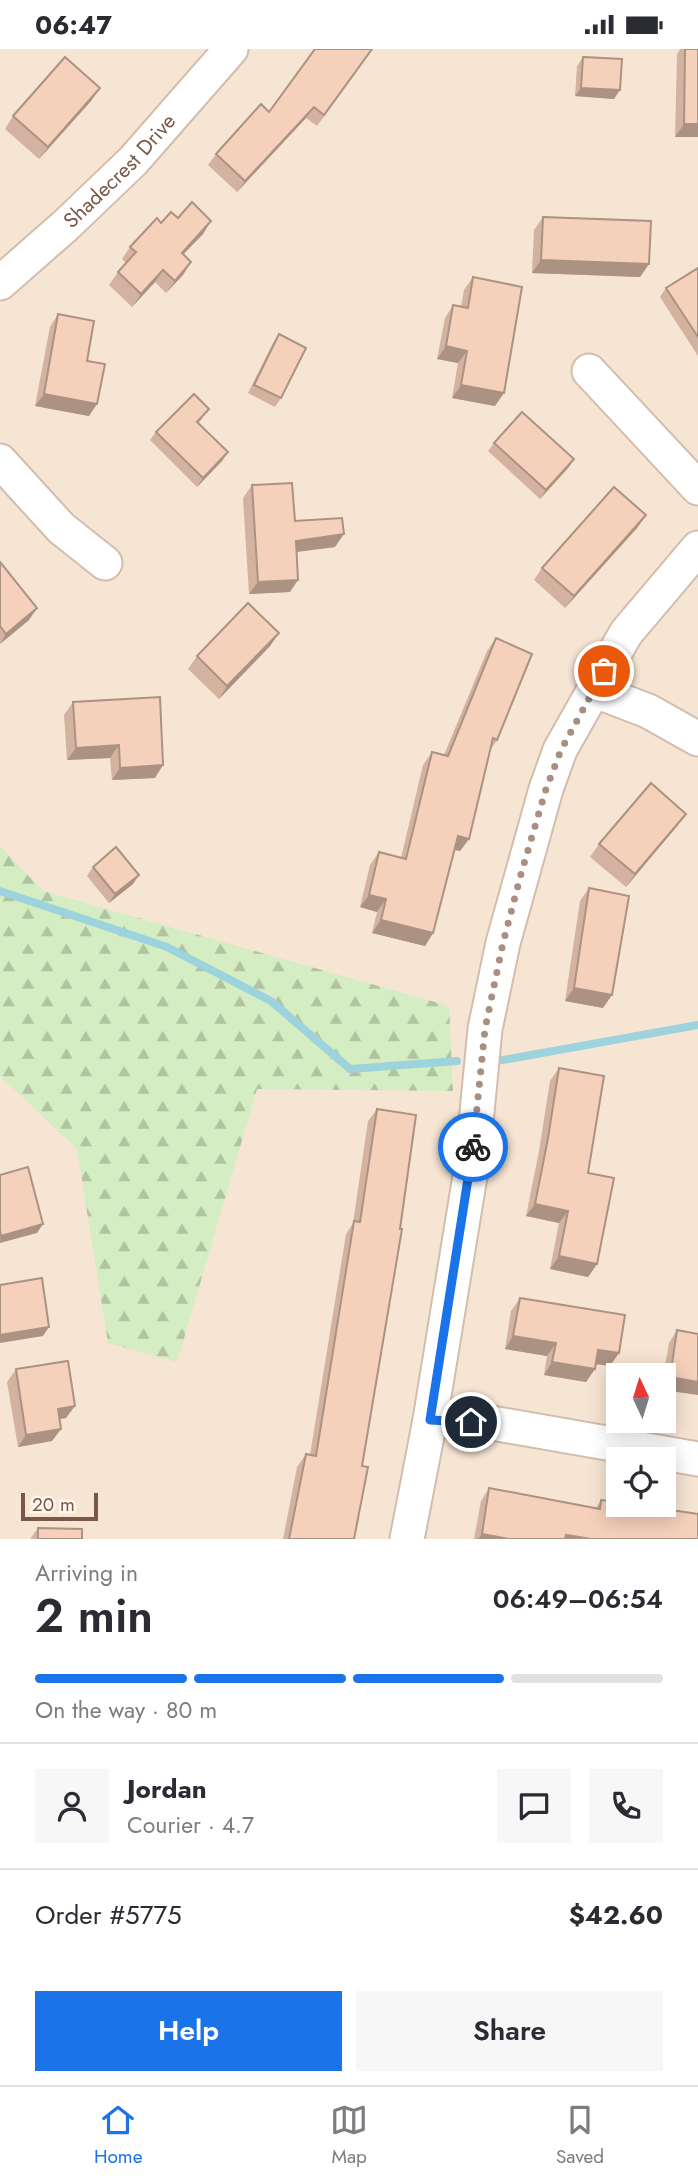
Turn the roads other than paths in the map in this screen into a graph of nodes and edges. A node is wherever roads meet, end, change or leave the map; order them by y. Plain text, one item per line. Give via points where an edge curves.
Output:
1 (231, 49) edge
2 (0, 283) edge
3 (589, 371) dead end
4 (0, 461) edge
5 (698, 488) edge
6 (698, 548) edge
7 (105, 563) dead end
8 (593, 690) junction
9 (698, 739) edge
10 (430, 1420) junction
11 (698, 1459) edge
12 (407, 1539) edge

1 - 2 street, Shadecrest Drive via 132,161
3 - 5 street
4 - 7 street via 61,529
6 - 8 street via 626,633
8 - 9 street via 648,711
8 - 10 street via 546,789 503,943 485,1029 472,1164
10 - 11 street via 492,1423
10 - 12 street

